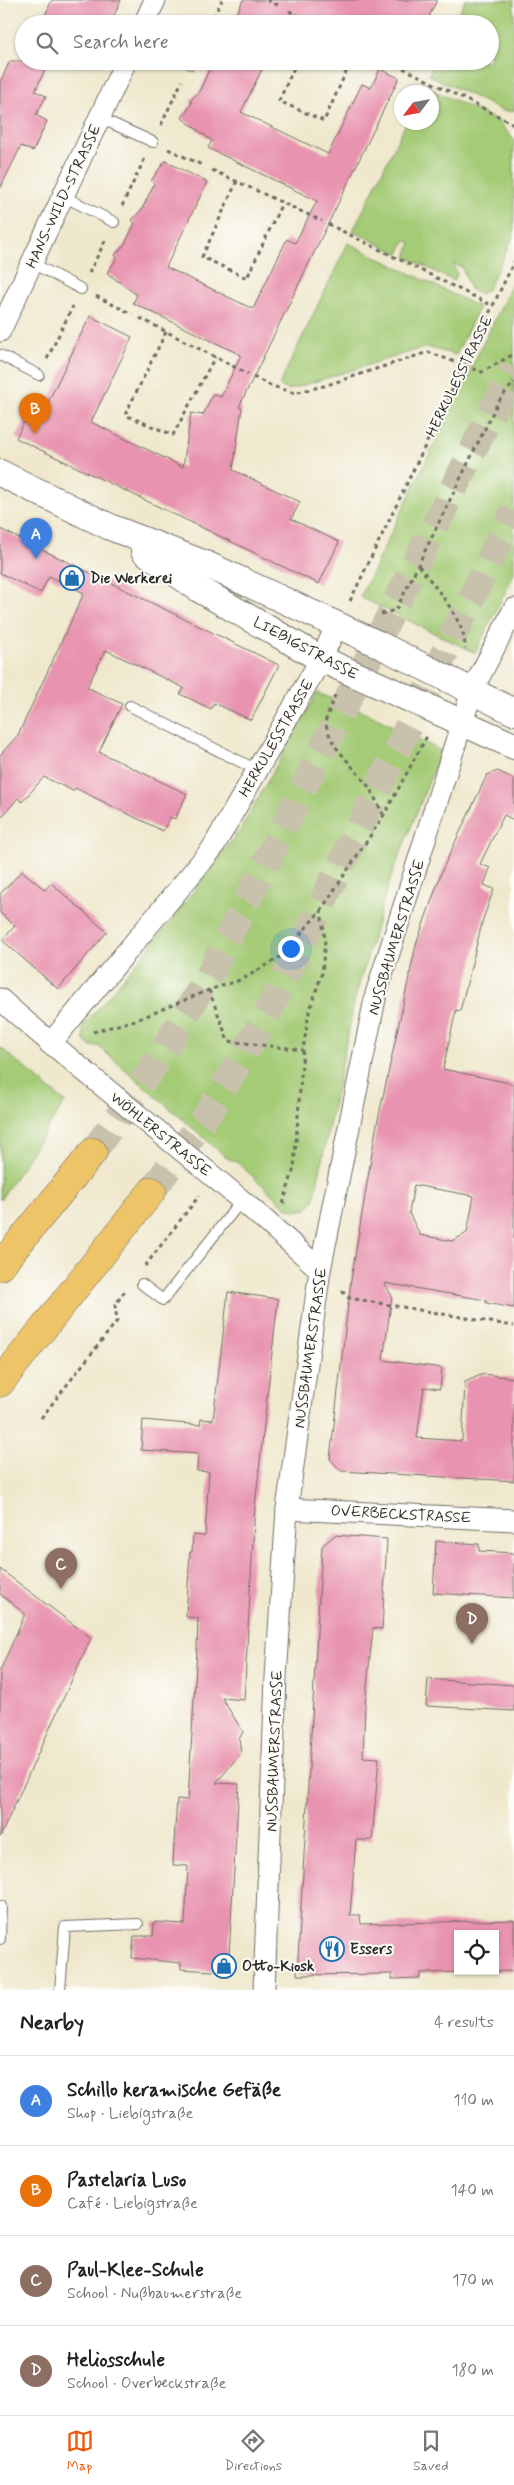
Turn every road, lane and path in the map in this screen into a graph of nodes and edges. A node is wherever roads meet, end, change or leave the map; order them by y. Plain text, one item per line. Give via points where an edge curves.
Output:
1 (155, 0) edge
2 (222, 0) edge
3 (267, 0) edge
4 (280, 6) dead end
5 (289, 10) dead end
6 (148, 15) edge
7 (214, 15) edge
8 (298, 15) edge
9 (122, 70) edge
10 (293, 70) edge
11 (346, 70) edge
12 (407, 70) edge
13 (100, 118) junction
14 (514, 124) edge
15 (153, 142) joint
16 (204, 166) dead end
17 (212, 170) dead end
18 (237, 181) junction
19 (63, 196) junction
20 (282, 203) junction
21 (322, 221) dead end
22 (114, 222) dead end
23 (328, 224) dead end
24 (514, 262) edge
25 (32, 263) junction
26 (82, 289) joint
27 (493, 306) junction
28 (132, 314) dead end
29 (140, 318) dead end
30 (0, 331) edge
31 (166, 332) junction
32 (514, 354) edge
33 (0, 355) edge
34 (214, 357) junction
35 (464, 366) junction
36 (248, 374) dead end
37 (40, 375) dead end
38 (253, 377) dead end
39 (514, 382) edge
40 (0, 472) edge
41 (110, 527) junction
42 (419, 566) junction
43 (514, 609) edge
44 (349, 631) junction
45 (321, 659) junction
46 (346, 670) junction
47 (463, 687) junction
48 (130, 706) dead end
49 (514, 712) edge
50 (450, 718) junction
51 (514, 746) edge
52 (257, 770) junction
53 (384, 815) junction
54 (321, 910) junction
55 (209, 990) junction
56 (0, 999) edge
57 (50, 1044) junction
58 (303, 1050) junction
59 (93, 1152) tunnel mouth
60 (214, 1177) junction
61 (152, 1191) tunnel mouth
62 (242, 1200) junction
63 (276, 1228) junction
64 (0, 1266) edge
65 (143, 1268) dead end
66 (320, 1270) junction
67 (131, 1284) dead end
68 (142, 1284) dead end
69 (514, 1326) edge
70 (0, 1383) edge
71 (41, 1418) dead end
72 (287, 1509) junction
73 (514, 1520) edge
74 (1, 1906) dead end
75 (138, 1924) dead end
76 (0, 1939) edge
77 (60, 1990) edge
78 (264, 1990) edge

1 - 6 street
2 - 7 path
3 - 4 path
5 - 8 path
9 - 13 street, HANS-WILD-STRASSE
10 - 11 path via 279,101 324,121
12 - 14 path
13 - 15 lane
13 - 19 street, HANS-WILD-STRASSE
15 - 16 path
17 - 18 path
18 - 20 path
18 - 20 path via 202,257 247,278
19 - 22 lane
19 - 25 street, HANS-WILD-STRASSE
20 - 21 path
23 - 27 path
24 - 27 path, HERKULESSTRASSE
25 - 26 lane
25 - 30 street, HANS-WILD-STRASSE
26 - 28 path
27 - 35 path, HERKULESSTRASSE
29 - 31 path
31 - 34 path
31 - 34 path via 125,415 173,435
32 - 35 path via 482,372
33 - 37 lane
34 - 36 path
35 - 38 path via 428,352 294,393
35 - 44 path, HERKULESSTRASSE
39 - 42 path via 498,402
40 - 41 street, LIEBIGSTRASSE
41 - 44 street, LIEBIGSTRASSE via 208,565
41 - 45 street, LIEBIGSTRASSE via 199,589
42 - 44 path via 396,610 371,617
42 - 47 path via 453,613 466,646
43 - 47 street
44 - 45 street, HERKULESSTRASSE
44 - 47 street, LIEBIGSTRASSE
45 - 46 street, LIEBIGSTRASSE
45 - 52 street, HERKULESSTRASSE
46 - 50 street, LIEBIGSTRASSE
46 - 53 path via 325,722 335,746 369,787
47 - 49 street, LIEBIGSTRASSE
47 - 50 street
48 - 52 lane
50 - 51 street, LIEBIGSTRASSE
50 - 53 path
50 - 66 street, NUSSBAUMERSTRASSE via 376,994
52 - 57 street, HERKULESSTRASSE via 212,850
53 - 54 path
54 - 55 path via 294,944 275,960 244,979
54 - 58 path via 325,940 322,973 309,1012
55 - 57 path via 139,1018
55 - 58 path via 228,1041
56 - 57 street, WÖHLERSTRASSE
57 - 60 street, WÖHLERSTRASSE
58 - 63 path via 294,1168
59 - 64 highway
60 - 62 street, WÖHLERSTRASSE
60 - 65 path
61 - 70 highway
62 - 63 street, WÖHLERSTRASSE
62 - 68 lane via 163,1300
63 - 66 street, WÖHLERSTRASSE
66 - 69 path via 349,1298
66 - 72 street, NUSSBAUMERSTRASSE
67 - 71 path via 115,1305 117,1321
72 - 73 street, OVERBECKSTRASSE
72 - 78 street, NUSSBAUMERSTRASSE via 276,1677
74 - 76 lane
75 - 77 lane via 65,1927

